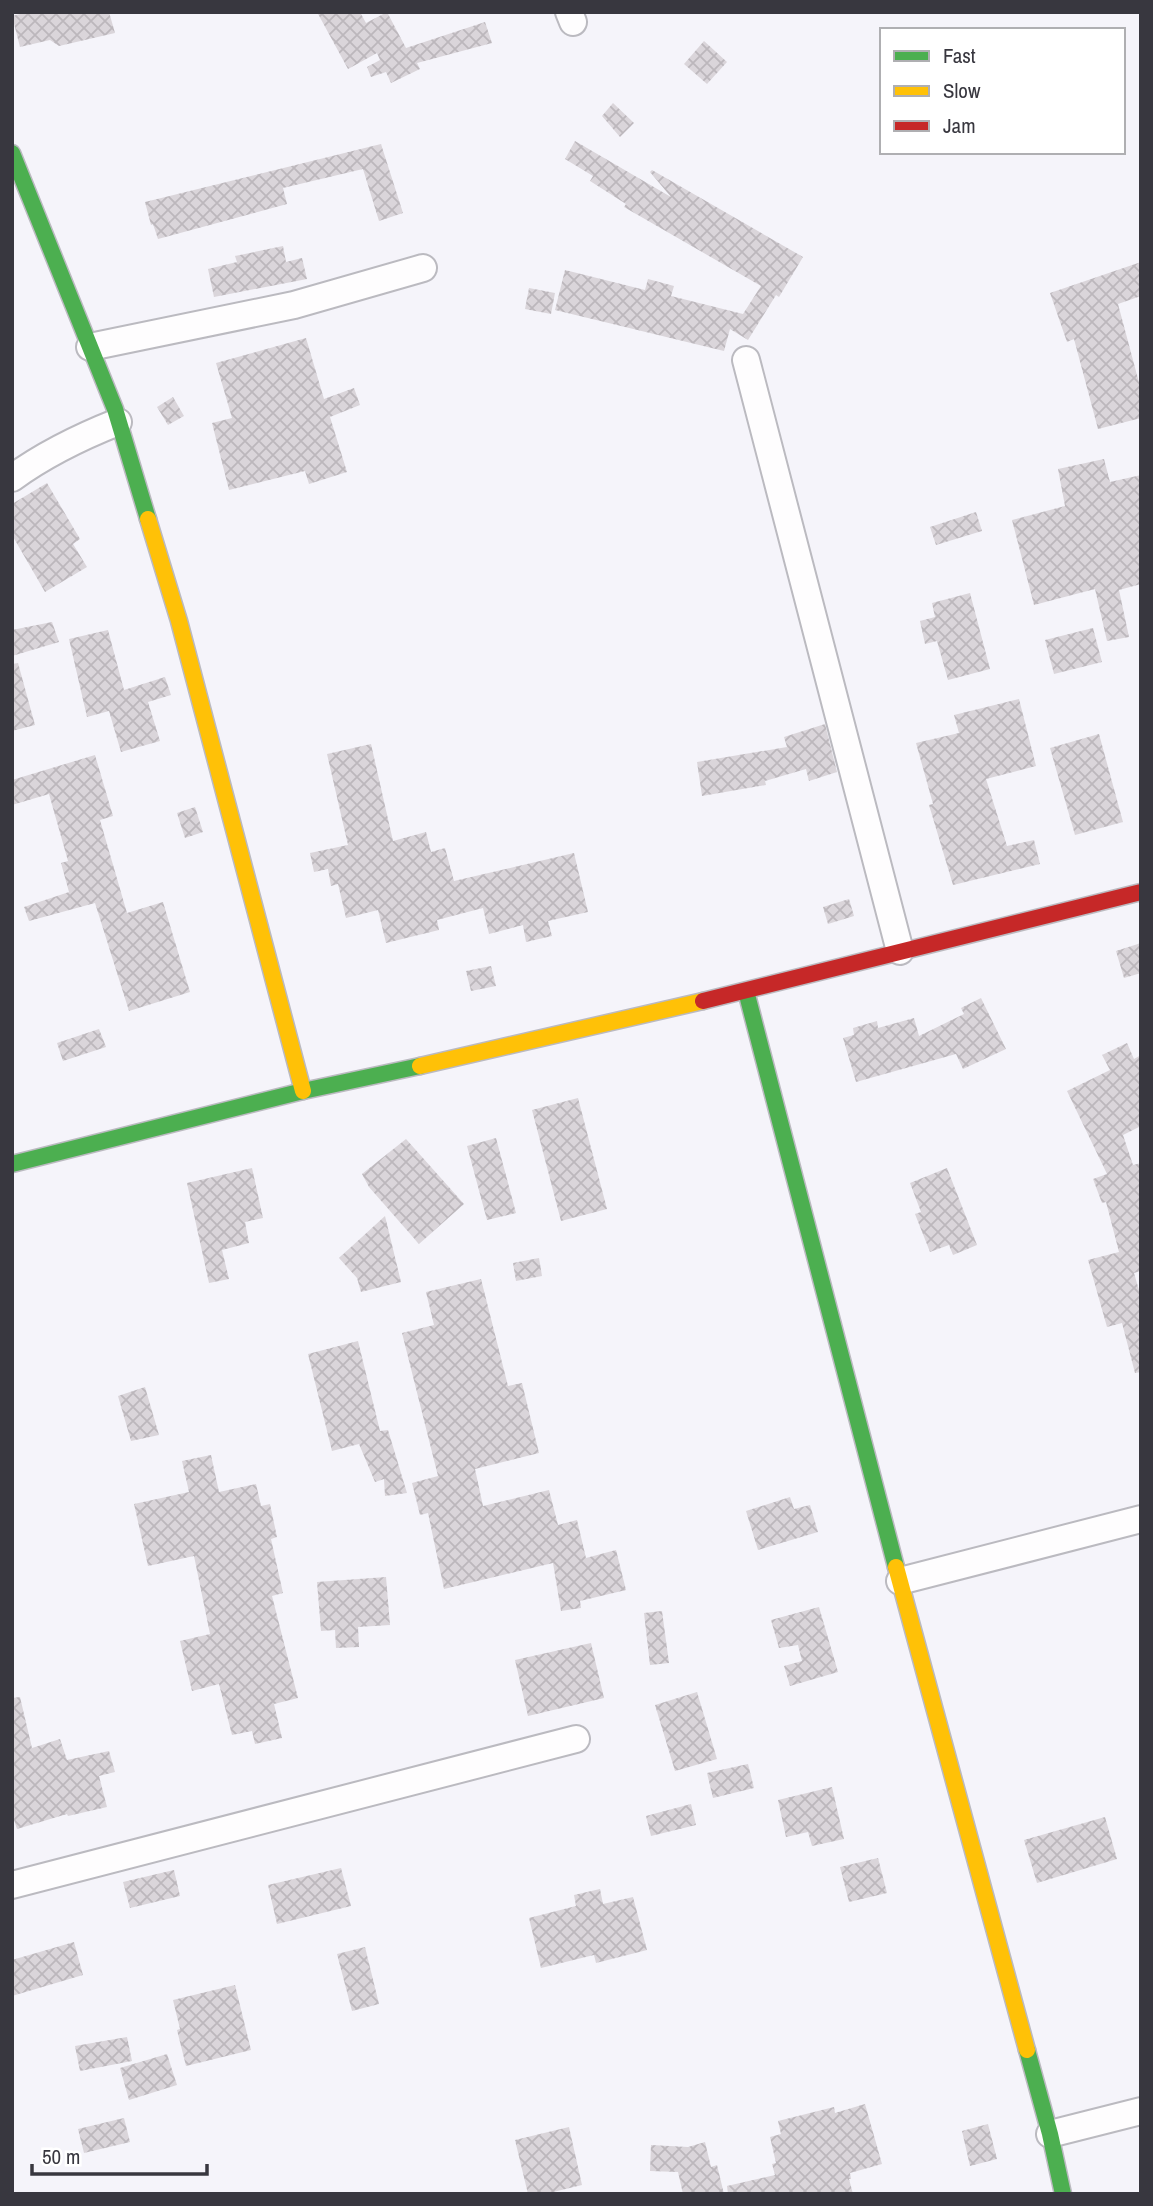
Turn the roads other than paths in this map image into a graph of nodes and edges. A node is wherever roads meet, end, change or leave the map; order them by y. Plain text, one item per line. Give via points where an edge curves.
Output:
1 (12, 153) edge
2 (423, 268) dead end
3 (90, 347) junction
4 (746, 360) dead end
5 (118, 422) junction
6 (12, 478) edge
7 (1141, 892) edge
8 (900, 951) junction
9 (746, 991) junction
10 (303, 1091) junction
11 (12, 1164) edge
12 (1141, 1519) edge
13 (900, 1581) junction
14 (576, 1740) dead end
15 (12, 1885) edge
16 (1141, 2111) edge
17 (1050, 2134) junction
18 (1063, 2194) edge

1 - 3 street
2 - 3 street via 294,305
3 - 5 street
4 - 8 street
5 - 6 street via 78,438
5 - 10 street via 179,621
7 - 8 street
8 - 9 street
9 - 10 street
9 - 13 street
10 - 11 street
12 - 13 street
13 - 17 street
14 - 15 street
16 - 17 street
17 - 18 street

